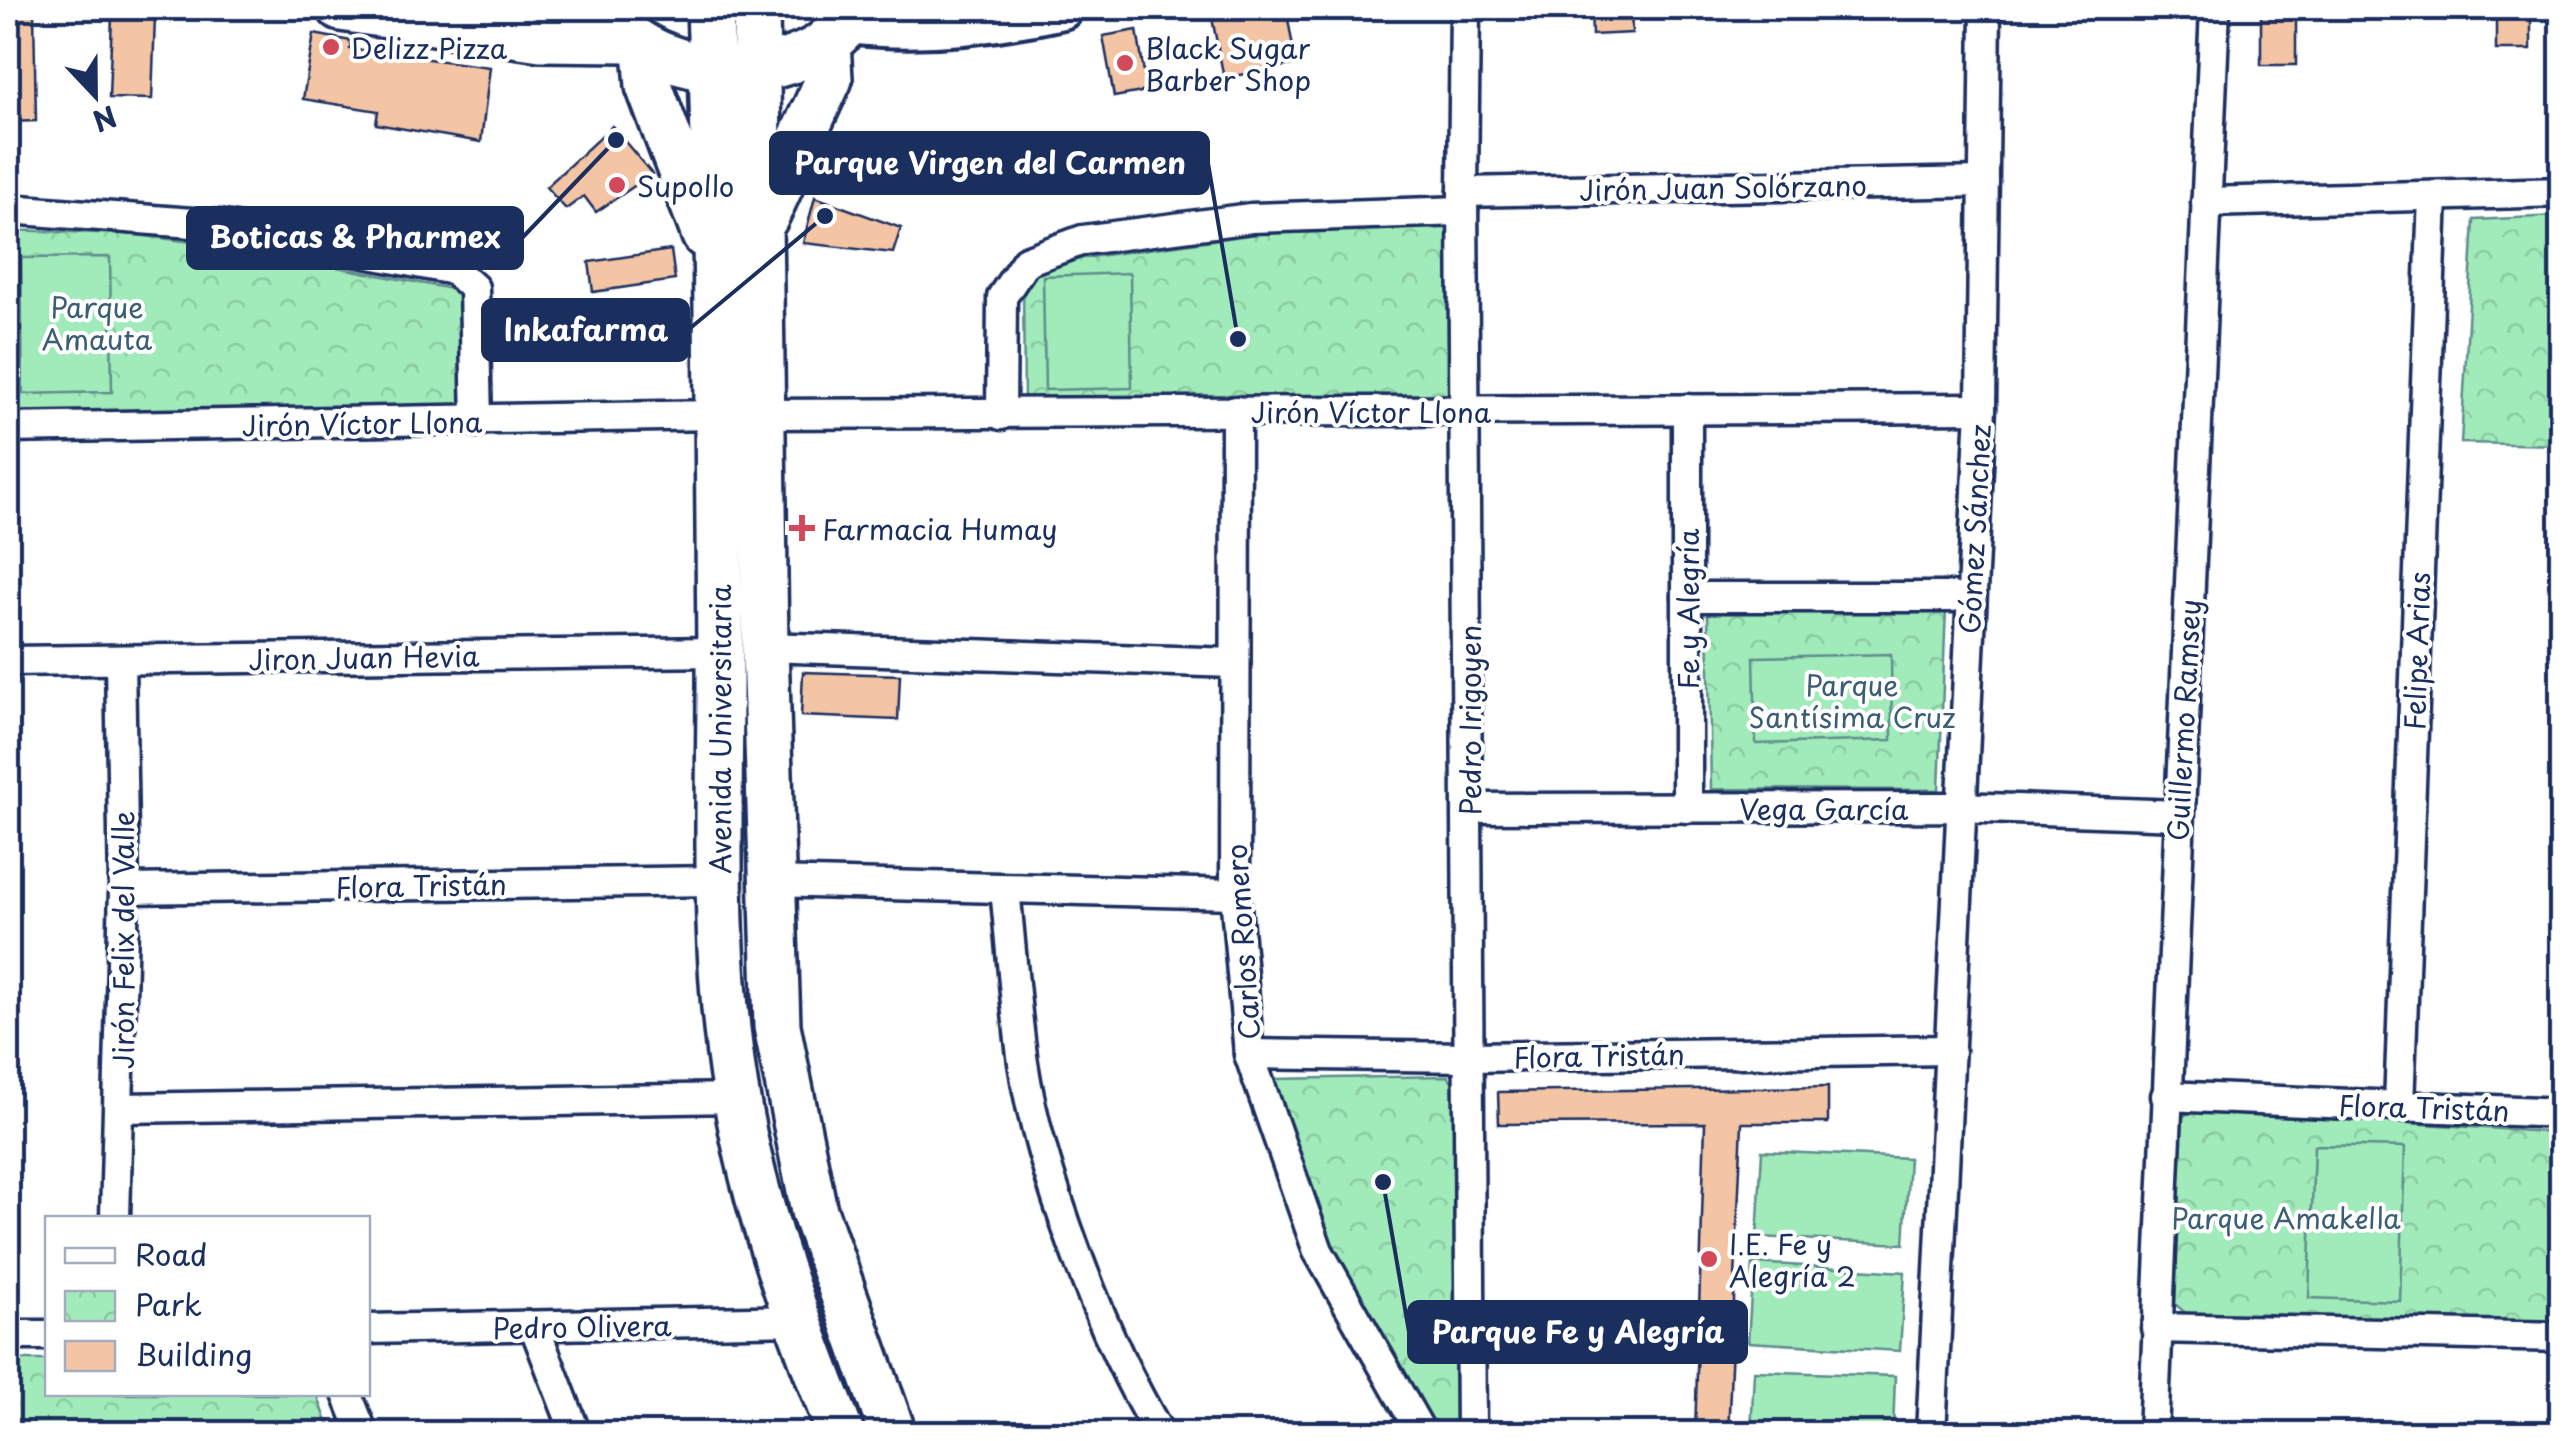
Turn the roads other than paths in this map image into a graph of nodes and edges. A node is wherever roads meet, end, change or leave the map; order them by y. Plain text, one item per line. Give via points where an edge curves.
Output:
1 (341, 8) edge
2 (710, 8) edge
3 (756, 8) edge
4 (1062, 8) edge
5 (1465, 8) edge
6 (1986, 8) edge
7 (2215, 8) edge
8 (845, 24) edge
9 (626, 32) edge
10 (758, 66) junction
11 (712, 70) junction
12 (1984, 182) junction
13 (2562, 192) edge
14 (2433, 196) junction
15 (1463, 202) junction
16 (2206, 202) junction
17 (8, 209) edge
18 (760, 229) junction
19 (717, 264) junction
20 (1981, 408) junction
21 (1467, 410) junction
22 (1687, 410) junction
23 (1236, 411) junction
24 (761, 414) junction
25 (716, 415) junction
26 (1001, 415) junction
27 (477, 422) junction
28 (8, 428) edge
29 (1687, 597) junction
30 (1952, 597) dead end
31 (765, 646) junction
32 (720, 652) junction
33 (8, 661) edge
34 (120, 661) junction
35 (1234, 663) junction
36 (1959, 807) junction
37 (1469, 808) junction
38 (1687, 808) junction
39 (2179, 815) junction
40 (719, 881) junction
41 (772, 882) junction
42 (124, 889) junction
43 (1005, 889) junction
44 (1235, 894) junction
45 (1950, 1050) junction
46 (1249, 1054) junction
47 (1470, 1056) junction
48 (2166, 1096) junction
49 (736, 1098) junction
50 (2399, 1106) junction
51 (121, 1108) junction
52 (2562, 1112) edge
53 (115, 1216) edge
54 (796, 1320) junction
55 (535, 1328) junction
56 (2156, 1328) junction
57 (370, 1329) edge
58 (8, 1335) edge
59 (45, 1335) edge
60 (2562, 1338) edge
61 (348, 1396) edge
62 (363, 1434) edge
63 (576, 1434) edge
64 (841, 1434) edge
65 (893, 1434) edge
66 (1160, 1434) edge
67 (1422, 1434) edge
68 (1472, 1434) edge
69 (1931, 1434) edge
70 (2153, 1434) edge

1 - 9 main road via 541,38
2 - 11 main road, Avenida Universitaria
3 - 10 main road, Avenida Universitaria
4 - 8 main road via 934,25
5 - 15 street, Pedro Irigoyen
6 - 12 street, Gómez Sánchez
7 - 16 street, Guillermo Ramsey
8 - 10 main road
8 - 18 main road via 829,79
9 - 11 main road via 679,65
9 - 19 main road
10 - 11 main road
10 - 18 main road, Avenida Universitaria
11 - 19 main road, Avenida Universitaria
12 - 15 street, Jirón Juan Solórzano
12 - 20 street, Gómez Sánchez
13 - 14 street
14 - 16 street
14 - 50 street, Felipe Arias
15 - 21 street, Pedro Irigoyen
15 - 26 street, Jirón Juan Solórzano via 1251,218 1083,240 1026,261 1002,298
16 - 39 street, Guillermo Ramsey
17 - 27 street via 219,225 454,270 474,288
18 - 24 main road, Avenida Universitaria
19 - 25 main road, Avenida Universitaria
20 - 22 street, Jirón Víctor Llona
20 - 36 street, Gómez Sánchez
21 - 22 street, Jirón Víctor Llona
21 - 23 street, Jirón Víctor Llona
21 - 37 street, Pedro Irigoyen
22 - 29 street, Fe y Alegría
23 - 26 street, Jirón Víctor Llona
23 - 35 street, Carlos Romero
24 - 26 street, Jirón Víctor Llona
24 - 31 main road, Avenida Universitaria
25 - 27 street, Jirón Víctor Llona
25 - 32 main road, Avenida Universitaria
27 - 28 street, Jirón Víctor Llona
29 - 30 street
29 - 38 street, Fe y Alegría
31 - 35 street
31 - 41 main road, Avenida Universitaria
32 - 34 street, Jiron Juan Hevia
32 - 40 main road, Avenida Universitaria
33 - 34 street, Jiron Juan Hevia
34 - 42 street, Jirón Felix del Valle
35 - 44 street, Carlos Romero
36 - 38 street, Vega García
36 - 39 street, Vega García
36 - 45 street, Gómez Sánchez
37 - 38 street, Vega García
37 - 47 street, Pedro Irigoyen
39 - 48 street, Guillermo Ramsey
40 - 42 street, Flora Tristán
40 - 49 main road, Avenida Universitaria
41 - 43 street
41 - 65 main road, Avenida Universitaria via 777,1026 814,1210
42 - 51 street, Jirón Felix del Valle
43 - 44 street
43 - 66 street via 1024,1066 1045,1150 1084,1274
44 - 46 street, Carlos Romero
45 - 47 street, Flora Tristán
45 - 69 street, Gómez Sánchez
46 - 47 street, Flora Tristán
46 - 67 street, Carlos Romero via 1318,1251
47 - 68 street, Pedro Irigoyen
48 - 50 street, Flora Tristán
48 - 56 street, Guillermo Ramsey
49 - 51 street
49 - 54 main road, Avenida Universitaria
50 - 52 street, Flora Tristán
51 - 53 street, Jirón Felix del Valle
54 - 55 street, Pedro Olivera
54 - 64 main road, Avenida Universitaria
55 - 57 street, Pedro Olivera
55 - 63 street
56 - 60 street
56 - 70 street, Guillermo Ramsey
58 - 59 street
61 - 62 street

